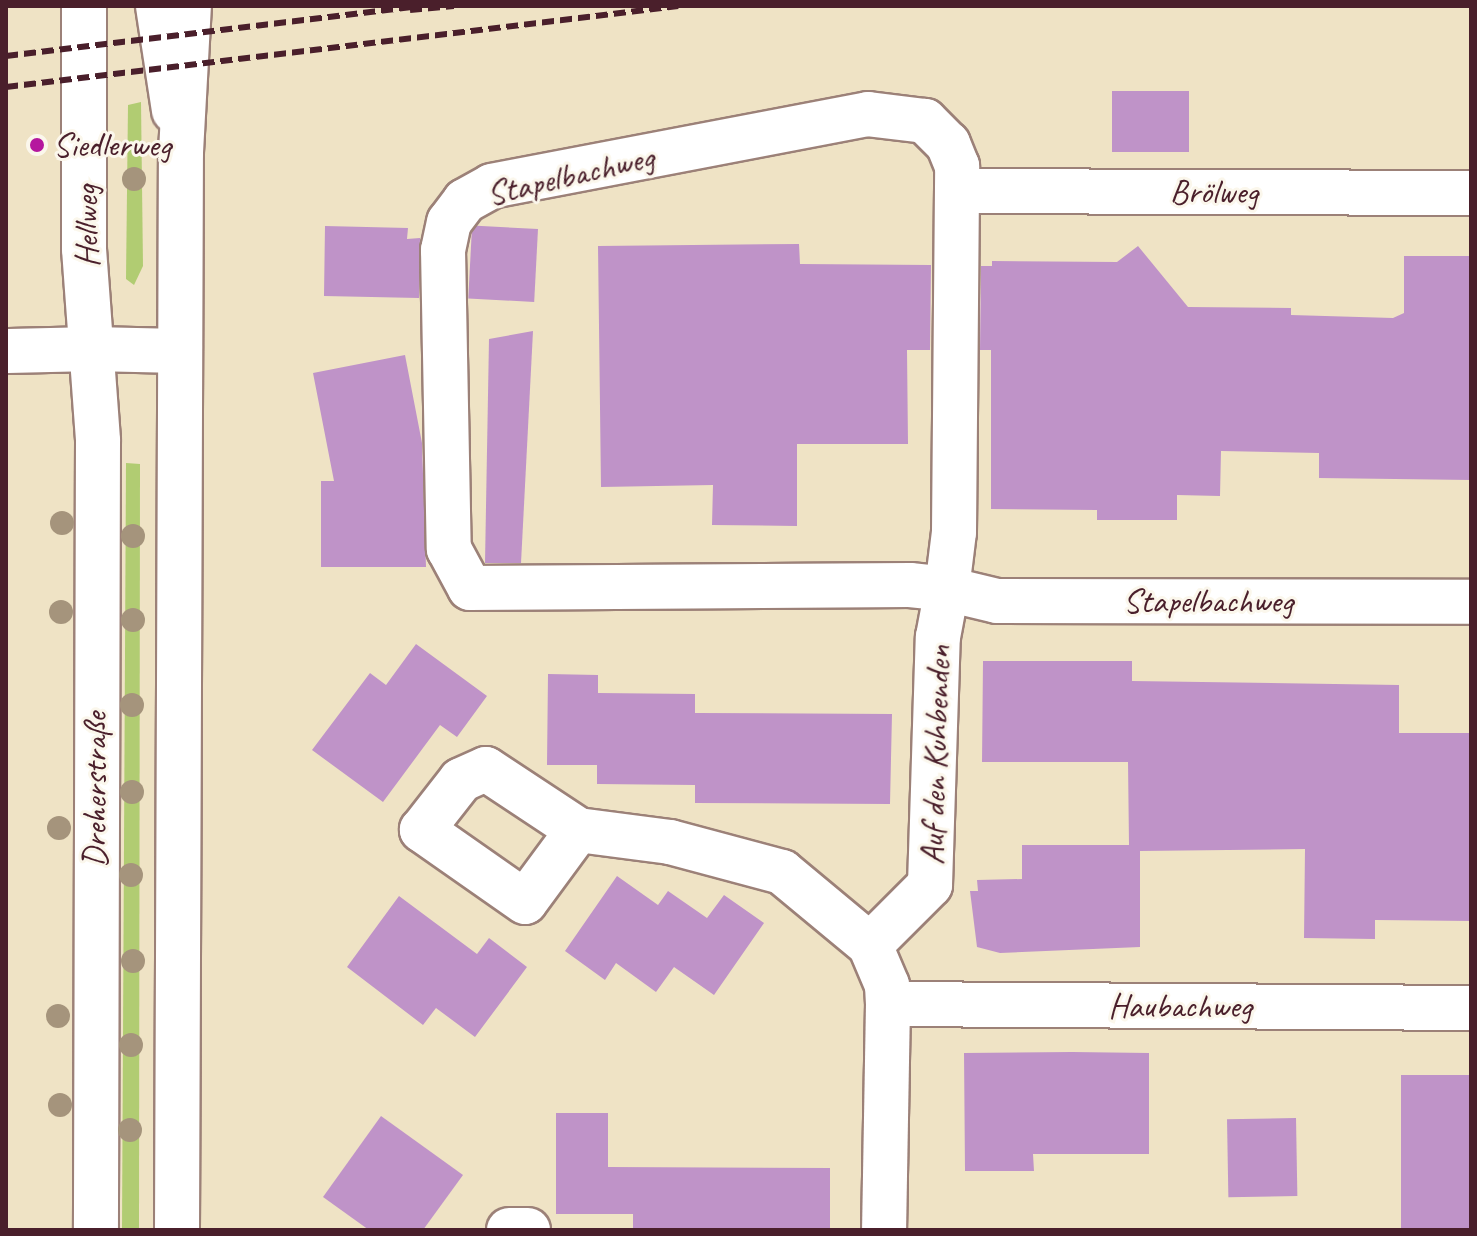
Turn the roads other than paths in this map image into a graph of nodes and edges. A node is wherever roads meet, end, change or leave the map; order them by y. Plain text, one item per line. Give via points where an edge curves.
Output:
1 (84, 6) edge
2 (158, 6) edge
3 (189, 6) edge
4 (181, 152) junction
5 (957, 191) junction
6 (1471, 193) edge
7 (92, 349) junction
8 (6, 351) edge
9 (180, 351) junction
10 (947, 589) junction
11 (1471, 602) edge
12 (578, 830) dead end
13 (870, 945) junction
14 (888, 1004) junction
15 (1471, 1008) edge
16 (96, 1230) edge
17 (177, 1230) edge
18 (509, 1230) edge
19 (528, 1230) edge
20 (884, 1230) edge

1 - 7 street, Hellweg via 84,249
2 - 4 street
3 - 4 street
4 - 9 street
5 - 6 street, Brölweg
5 - 10 street, Stapelbachweg via 954,532
5 - 10 street, Stapelbachweg via 957,166 948,144 925,121 868,114 492,186 465,201 449,222 443,250 449,549 470,588
7 - 8 street
7 - 9 street
7 - 16 street, Dreherstraße via 98,441
9 - 17 street
10 - 11 street, Stapelbachweg via 997,601
10 - 13 street, Auf den Kuhbenden via 938,637 930,885
12 - 13 street via 670,842 782,872
13 - 14 street via 887,985
14 - 15 street, Haubachweg
14 - 20 street
18 - 19 street

